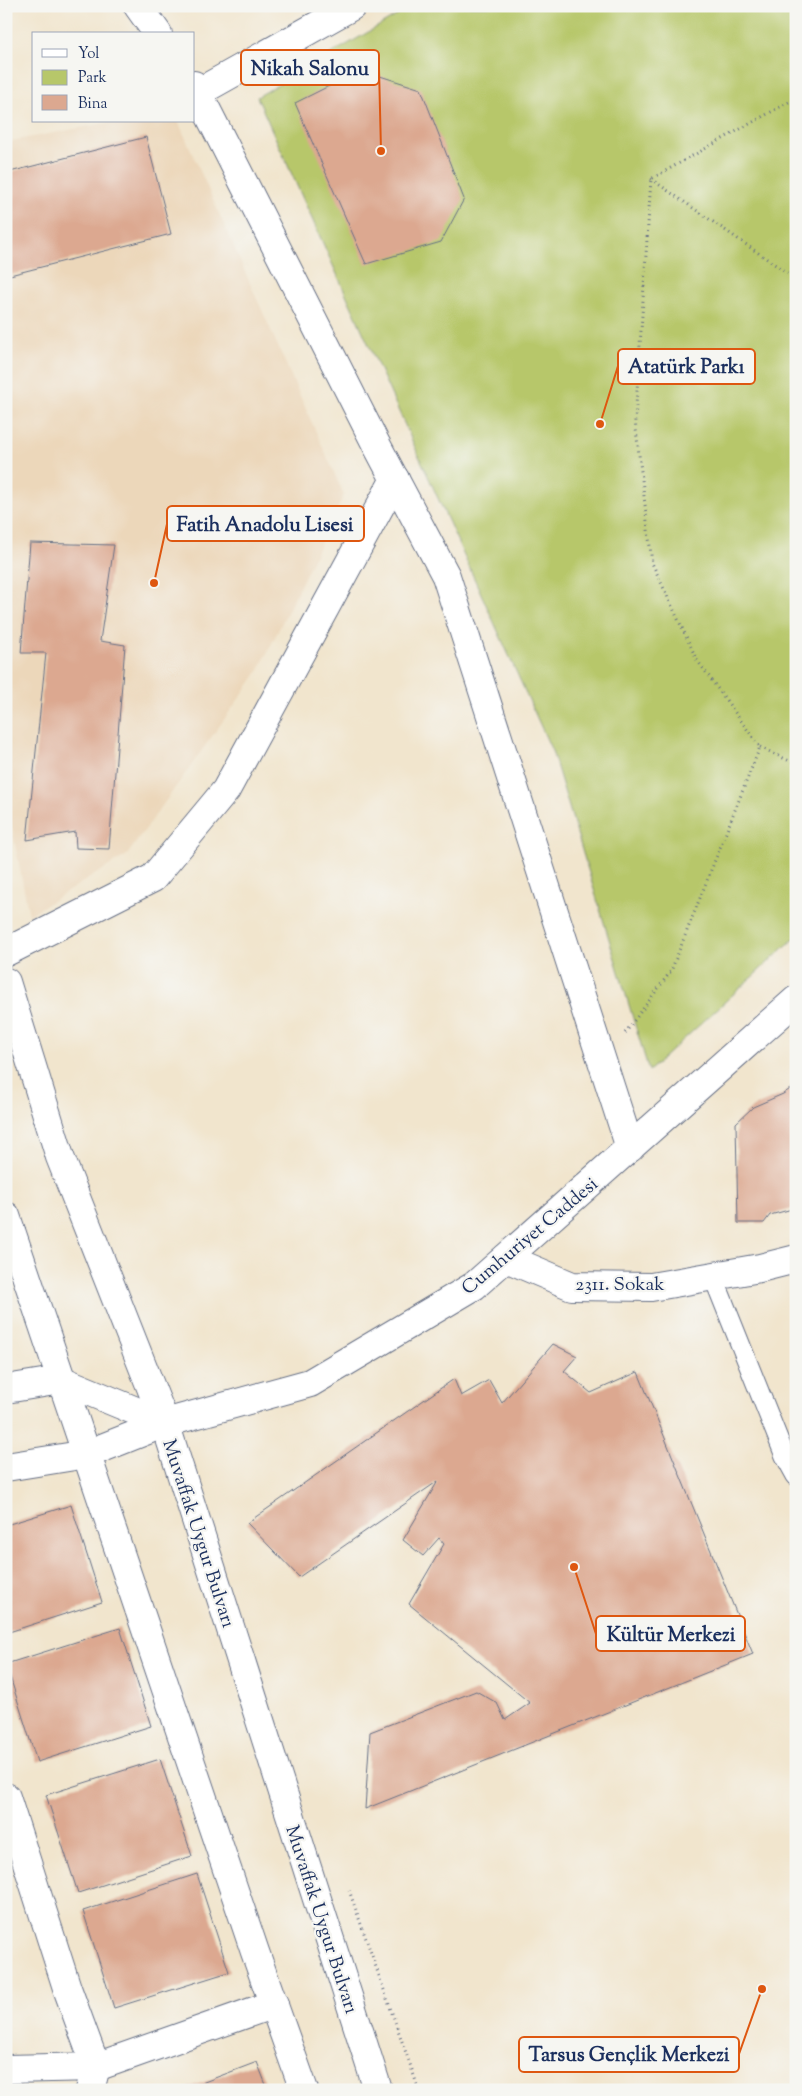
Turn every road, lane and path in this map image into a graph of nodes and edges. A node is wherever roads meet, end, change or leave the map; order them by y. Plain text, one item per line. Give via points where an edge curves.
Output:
1 (138, 6) edge
2 (352, 6) edge
3 (157, 32) edge
4 (196, 88) edge
5 (796, 98) edge
6 (651, 179) junction
7 (796, 279) edge
8 (395, 479) junction
9 (760, 747) junction
10 (796, 764) edge
11 (6, 952) edge
12 (6, 982) edge
13 (796, 1000) edge
14 (603, 1064) junction
15 (630, 1148) junction
16 (6, 1216) edge
17 (506, 1258) junction
18 (796, 1259) edge
19 (712, 1276) junction
20 (62, 1380) junction
21 (6, 1390) edge
22 (166, 1423) junction
23 (86, 1454) junction
24 (6, 1467) edge
25 (796, 1476) edge
26 (6, 1797) edge
27 (274, 2004) junction
28 (6, 2069) edge
29 (93, 2079) edge
30 (304, 2090) edge
31 (378, 2090) edge

1 - 3 street
2 - 4 street
4 - 8 street
5 - 6 path
6 - 7 path
6 - 9 path via 635,421 652,563 697,660
8 - 11 street via 226,790 152,878
8 - 14 street via 446,576
9 - 10 path
9 - 14 path via 671,971
12 - 22 street, Muvaffak Uygur Bulvarı via 60,1157
13 - 15 street, Cumhuriyet Caddesi
14 - 15 street
15 - 17 street, Cumhuriyet Caddesi
16 - 20 street
17 - 19 street, 2311. Sokak via 572,1286 651,1287
17 - 22 street, Cumhuriyet Caddesi via 474,1286 310,1383
18 - 19 street, 2311. Sokak
19 - 25 lane
20 - 21 street
20 - 22 street
20 - 23 street
22 - 23 street, Cumhuriyet Caddesi
22 - 31 street, Muvaffak Uygur Bulvarı
23 - 24 street, Cumhuriyet Caddesi
23 - 27 street
26 - 29 street
27 - 29 street
27 - 30 street
28 - 29 street

